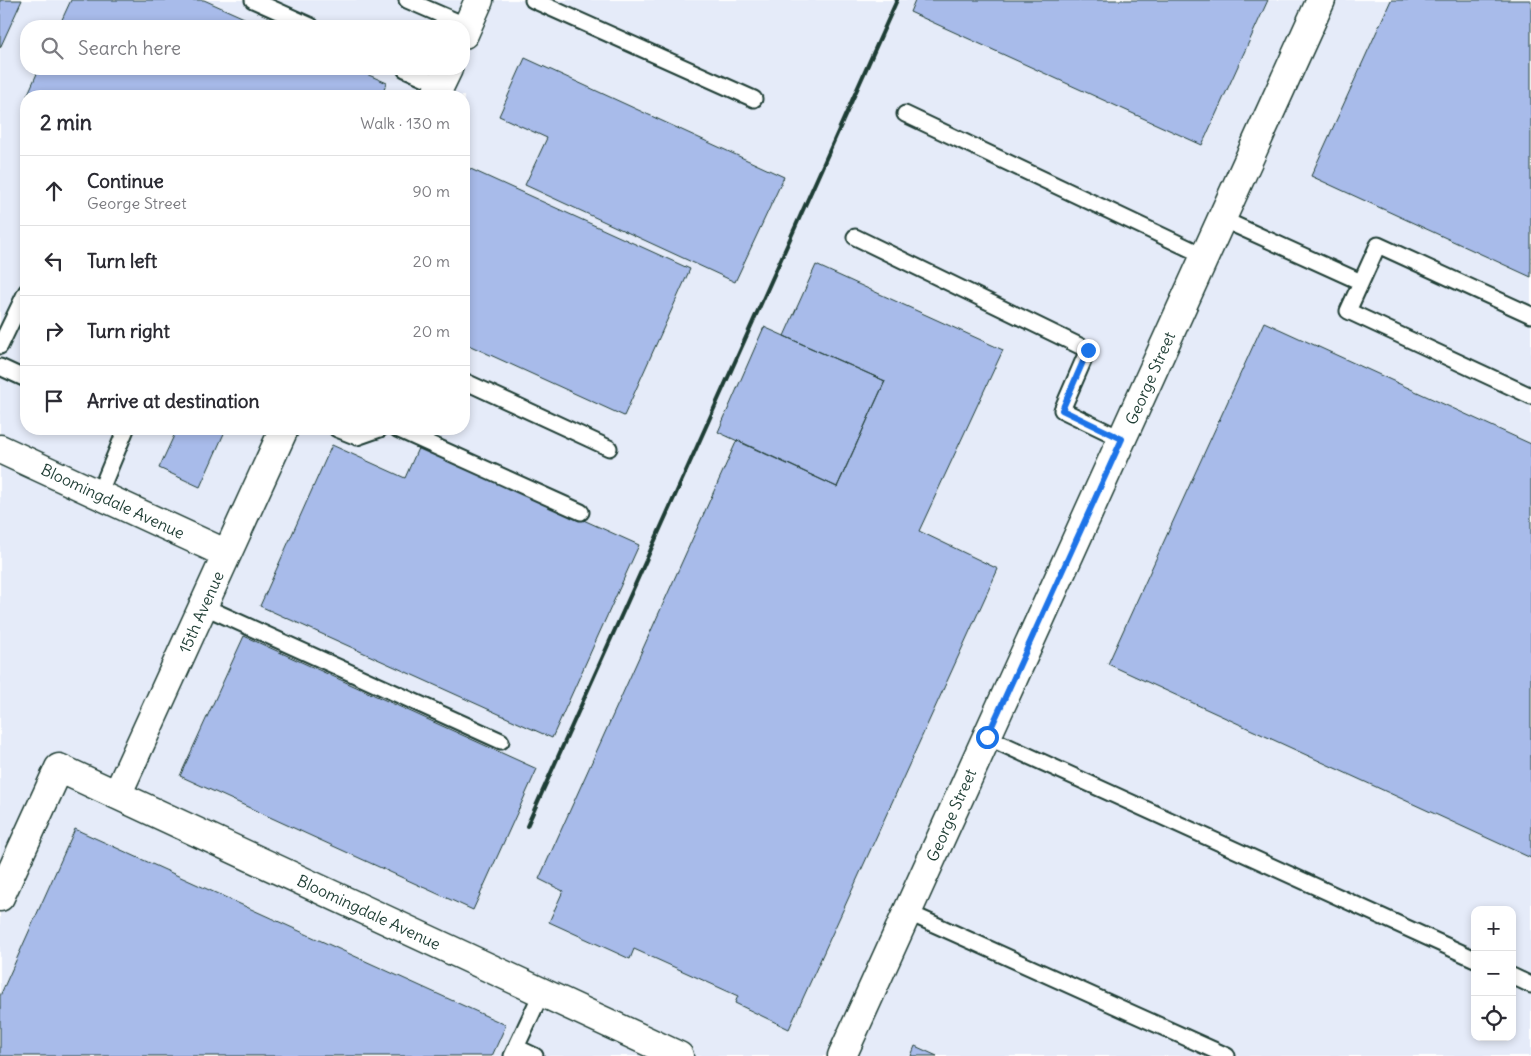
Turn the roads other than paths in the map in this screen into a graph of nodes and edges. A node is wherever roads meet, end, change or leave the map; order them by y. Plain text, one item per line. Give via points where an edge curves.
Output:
1 (253, 0) edge
2 (407, 0) edge
3 (479, 0) edge
4 (533, 0) edge
5 (1321, 0) edge
6 (298, 20) edge
7 (446, 20) edge
8 (470, 21) edge
9 (420, 75) edge
10 (441, 83) edge
11 (754, 99) dead end
12 (905, 114) dead end
13 (1222, 218) junction
14 (855, 238) dead end
15 (1205, 256) junction
16 (1361, 282) junction
17 (20, 304) edge
18 (1531, 315) edge
19 (0, 346) edge
20 (0, 367) edge
21 (20, 376) edge
22 (470, 384) edge
23 (1531, 396) edge
24 (124, 435) edge
25 (281, 435) edge
26 (410, 435) edge
27 (1122, 439) junction
28 (610, 448) dead end
29 (0, 449) edge
30 (99, 494) junction
31 (581, 512) dead end
32 (227, 554) junction
33 (203, 606) junction
34 (987, 737) junction
35 (501, 741) dead end
36 (117, 795) junction
37 (0, 897) edge
38 (907, 912) junction
39 (1471, 957) edge
40 (1516, 978) edge
41 (1531, 985) edge
42 (542, 992) junction
43 (514, 1052) edge
44 (535, 1056) edge
45 (679, 1056) edge
46 (842, 1056) edge
47 (1227, 1056) edge

1 - 6 lane
2 - 7 lane
3 - 8 street
4 - 11 lane
5 - 13 street, George Street
9 - 10 lane
12 - 15 lane
13 - 15 street, George Street
13 - 16 lane
14 - 27 lane via 1088,350 1062,410
15 - 27 street, George Street
16 - 18 lane via 1378,245
16 - 23 lane via 1348,311
17 - 19 lane
20 - 21 lane
22 - 28 lane
24 - 30 lane
25 - 32 street, 15th Avenue
26 - 31 lane
27 - 34 street, George Street
29 - 30 street, Bloomingdale Avenue
30 - 32 street, Bloomingdale Avenue
32 - 33 street, 15th Avenue
33 - 35 lane
33 - 36 street, 15th Avenue
34 - 38 street, George Street
34 - 39 lane
36 - 37 street, Bloomingdale Avenue via 59,768
36 - 42 street, Bloomingdale Avenue
38 - 46 street, George Street
38 - 47 lane
40 - 41 lane
42 - 43 lane
42 - 45 street, Bloomingdale Avenue
43 - 44 lane

